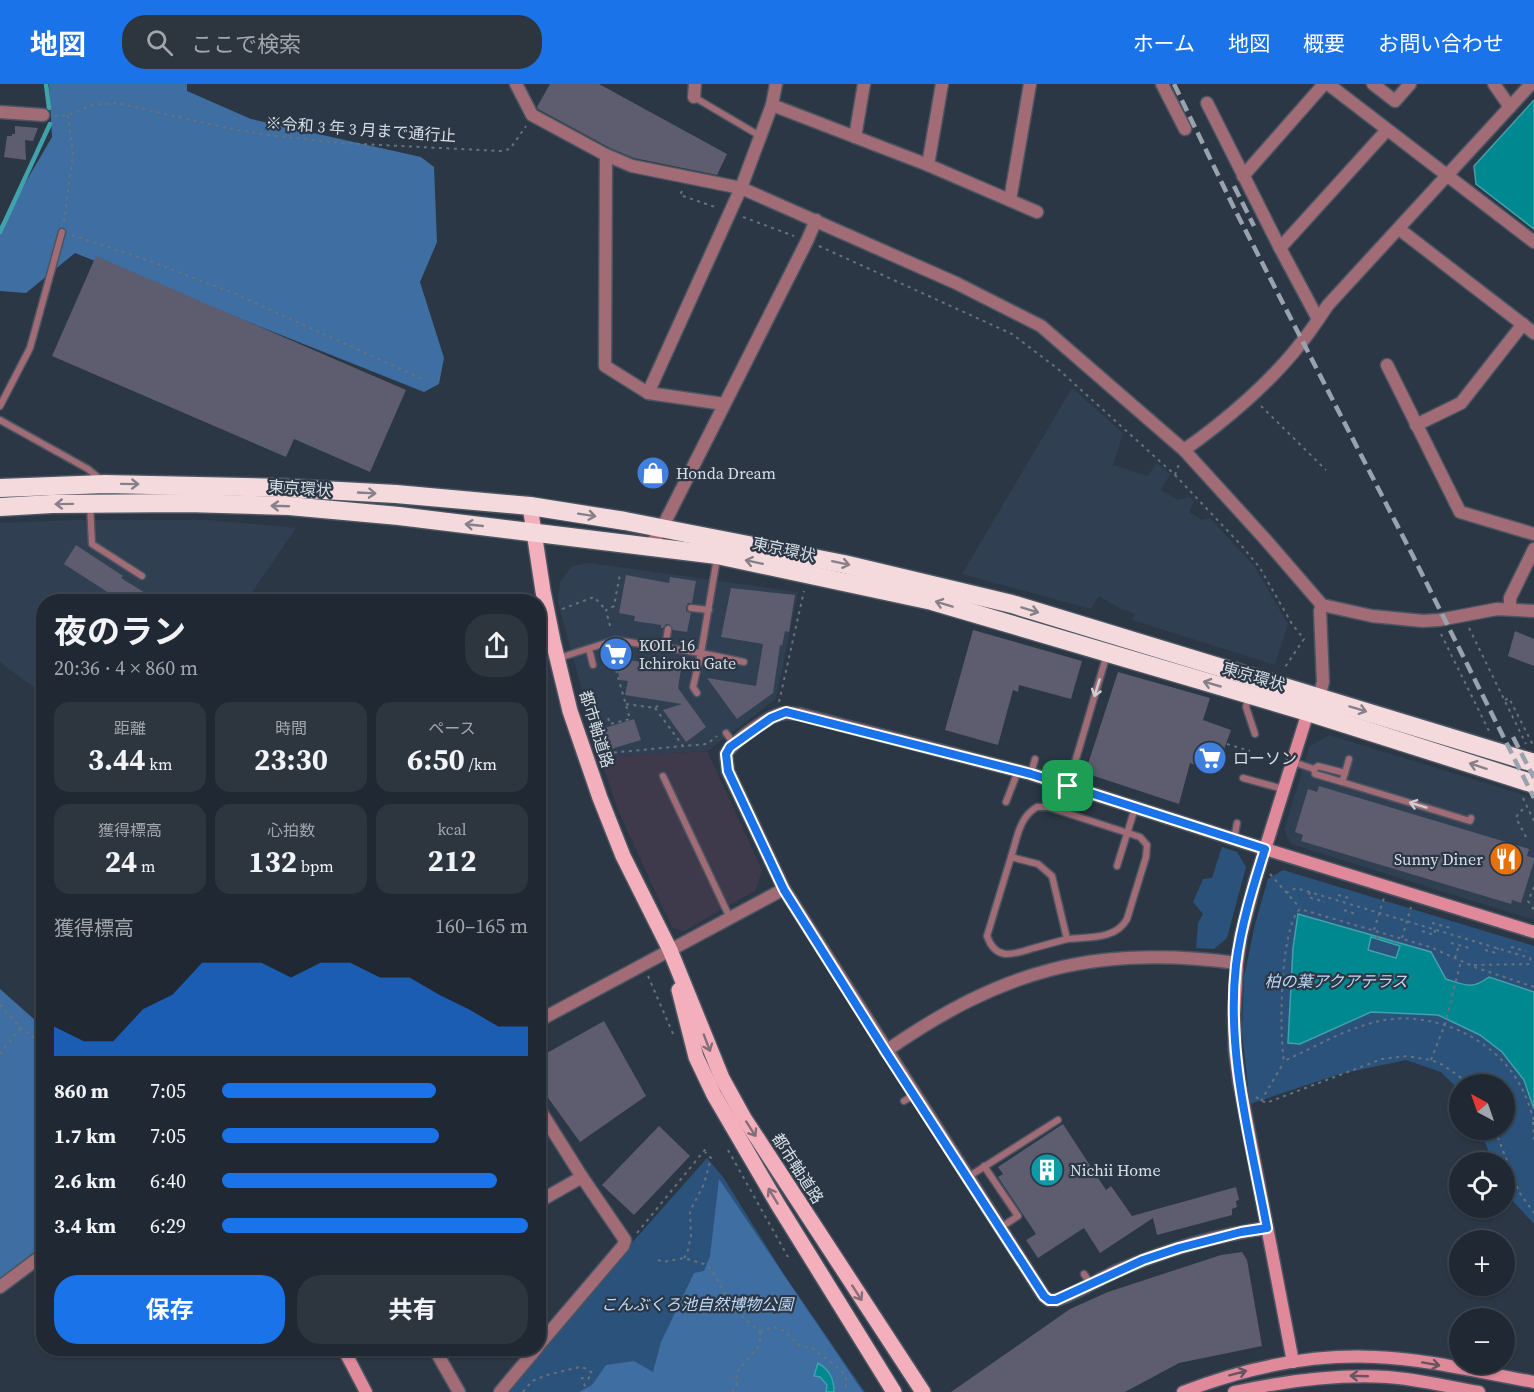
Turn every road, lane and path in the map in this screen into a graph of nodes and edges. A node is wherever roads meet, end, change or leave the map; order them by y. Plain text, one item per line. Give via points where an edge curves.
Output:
1 (516, 84) edge
2 (695, 84) edge
3 (776, 84) edge
4 (864, 84) edge
5 (942, 84) edge
6 (1030, 84) edge
7 (1162, 84) edge
8 (1326, 84) edge
9 (1373, 84) edge
10 (1410, 84) edge
11 (1494, 84) edge
12 (1531, 84) edge
13 (694, 97) joint
14 (1207, 103) dead end
15 (772, 105) junction
16 (1510, 107) junction
17 (0, 112) edge
18 (532, 115) junction
19 (44, 116) dead end
20 (1185, 129) dead end
21 (1387, 130) junction
22 (760, 136) junction
23 (855, 137) junction
24 (606, 155) junction
25 (928, 165) junction
26 (1243, 176) junction
27 (1447, 176) junction
28 (687, 177) junction
29 (741, 188) junction
30 (1010, 200) junction
31 (730, 212) junction
32 (1037, 212) dead end
33 (816, 220) junction
34 (1399, 229) junction
35 (62, 232) junction
36 (807, 241) junction
37 (1534, 242) edge
38 (1280, 248) junction
39 (1318, 319) junction
40 (1523, 324) junction
41 (1534, 333) edge
42 (1387, 365) dead end
43 (425, 380) dead end
44 (648, 393) junction
45 (1250, 396) junction
46 (724, 405) junction
47 (0, 406) edge
48 (0, 420) edge
49 (1416, 424) junction
50 (1184, 450) junction
51 (1326, 470) dead end
52 (105, 484) junction
53 (0, 488) edge
54 (90, 504) junction
55 (530, 506) junction
56 (0, 507) edge
57 (662, 528) junction
58 (532, 531) junction
59 (1534, 534) edge
60 (650, 546) junction
61 (1534, 549) edge
62 (717, 555) junction
63 (620, 574) dead end
64 (142, 576) dead end
65 (806, 583) dead end
66 (544, 594) edge
67 (546, 604) edge
68 (1322, 605) junction
69 (692, 608) dead end
70 (1510, 608) junction
71 (559, 610) dead end
72 (606, 610) junction
73 (709, 610) junction
74 (1534, 611) edge
75 (1462, 615) junction
76 (1434, 620) junction
77 (610, 626) dead end
78 (668, 629) dead end
79 (665, 648) junction
80 (589, 649) junction
81 (701, 653) junction
82 (613, 654) dead end
83 (1107, 654) junction
84 (558, 658) junction
85 (744, 662) dead end
86 (593, 665) dead end
87 (1274, 684) junction
88 (697, 693) dead end
89 (1249, 695) junction
90 (1319, 697) junction
91 (1504, 700) junction
92 (779, 702) dead end
93 (626, 704) junction
94 (659, 705) dead end
95 (655, 708) junction
96 (1308, 712) junction
97 (608, 718) dead end
98 (726, 733) dead end
99 (1255, 734) dead end
100 (717, 736) dead end
101 (1494, 741) dead end
102 (1532, 743) dead end
103 (734, 744) junction
104 (1227, 744) dead end
105 (683, 746) junction
106 (1250, 751) dead end
107 (603, 754) dead end
108 (1532, 757) edge
109 (1035, 759) dead end
110 (1349, 759) dead end
111 (1293, 762) junction
112 (1314, 769) junction
113 (1018, 771) junction
114 (1031, 774) junction
115 (1345, 774) junction
116 (663, 776) dead end
117 (1243, 778) dead end
118 (1342, 782) junction
119 (1068, 786) junction
120 (1284, 790) junction
121 (1528, 790) edge
122 (1006, 802) dead end
123 (1527, 807) junction
124 (1135, 808) junction
125 (1471, 818) dead end
126 (1534, 821) edge
127 (1237, 823) dead end
128 (1128, 832) junction
129 (1526, 837) dead end
130 (1233, 840) junction
131 (1265, 849) junction
132 (1011, 857) junction
133 (1117, 866) dead end
134 (1266, 870) dead end
135 (1528, 883) dead end
136 (1534, 887) edge
137 (784, 890) junction
138 (1310, 892) junction
139 (1287, 893) junction
140 (1384, 896) dead end
141 (1349, 898) dead end
142 (1339, 901) junction
143 (1325, 902) dead end
144 (1412, 904) dead end
145 (1300, 909) junction
146 (1344, 910) dead end
147 (1534, 910) edge
148 (1379, 913) junction
149 (1358, 915) dead end
150 (730, 918) junction
151 (1407, 922) junction
152 (1432, 923) dead end
153 (1374, 930) junction
154 (1435, 930) junction
155 (1379, 932) junction
156 (1422, 932) dead end
157 (1534, 932) edge
158 (1446, 933) junction
159 (1396, 937) junction
160 (1402, 938) junction
161 (1067, 939) junction
162 (1377, 939) dead end
163 (1450, 943) dead end
164 (1394, 944) dead end
165 (1459, 945) junction
166 (1511, 947) dead end
167 (1469, 948) dead end
168 (1498, 948) junction
169 (1515, 948) junction
170 (670, 950) junction
171 (1485, 950) dead end
172 (1526, 951) dead end
173 (1514, 953) junction
174 (1455, 958) junction
175 (1461, 961) junction
176 (1237, 963) junction
177 (1533, 964) edge
178 (1471, 965) junction
179 (1534, 987) edge
180 (0, 1005) edge
181 (546, 1017) edge
182 (1445, 1022) junction
183 (21, 1028) junction
184 (36, 1039) edge
185 (886, 1052) junction
186 (0, 1054) edge
187 (1431, 1060) junction
188 (1284, 1061) junction
189 (1456, 1074) edge
190 (1252, 1095) dead end
191 (1261, 1101) junction
192 (1266, 1103) junction
193 (1254, 1106) dead end
194 (1532, 1116) junction
195 (1058, 1120) dead end
196 (546, 1121) edge
197 (1534, 1122) edge
198 (1499, 1140) edge
199 (1534, 1140) edge
200 (708, 1146) dead end
201 (704, 1152) junction
202 (984, 1166) junction
203 (582, 1177) junction
204 (967, 1178) junction
205 (546, 1197) edge
206 (1534, 1212) edge
207 (999, 1228) junction
208 (1267, 1228) junction
209 (625, 1240) junction
210 (684, 1258) junction
211 (36, 1260) edge
212 (658, 1260) dead end
213 (0, 1287) edge
214 (760, 1332) junction
215 (546, 1337) edge
216 (347, 1356) edge
217 (439, 1356) edge
218 (524, 1356) edge
219 (1293, 1362) junction
220 (1534, 1382) edge
221 (366, 1392) edge
222 (459, 1392) edge
223 (500, 1392) edge
224 (523, 1392) edge
225 (587, 1392) edge
226 (732, 1392) edge
227 (846, 1392) edge
228 (894, 1392) edge
229 (923, 1392) edge
230 (1183, 1392) edge
231 (1234, 1392) edge
232 (1479, 1392) edge

1 - 18 street
2 - 13 street
3 - 15 street
4 - 23 street
5 - 25 street
6 - 30 street
7 - 20 street
8 - 21 street
8 - 26 street
9 - 10 street via 1395,100
11 - 16 street
12 - 16 street
13 - 22 lane
14 - 26 street
15 - 22 street
15 - 23 street
16 - 27 street
17 - 19 street
18 - 24 street
18 - 35 path, ※令和 3 年 3 月まで通行止 via 510,149 501,151 275,136 117,103 92,105 68,115 73,153
21 - 27 street
21 - 38 street
22 - 29 street
23 - 25 street
24 - 28 street via 632,166
24 - 44 street via 606,366
25 - 30 street
26 - 38 street
27 - 34 street
27 - 37 street
28 - 29 street
28 - 31 path via 680,195
29 - 31 street
29 - 33 street
30 - 32 street
31 - 36 path
31 - 44 street
33 - 36 street
33 - 50 street via 1041,326
34 - 39 street
34 - 40 street
35 - 43 path via 231,292
35 - 47 lane via 30,348
36 - 46 street
36 - 87 path via 1012,334 1058,369 1175,475 1260,568 1304,639
38 - 39 street
39 - 45 street via 1300,344
40 - 41 street
40 - 49 street via 1461,403
42 - 49 street
44 - 46 street
45 - 50 street
45 - 51 path
46 - 57 street
48 - 52 lane via 88,469
49 - 59 street via 1460,512
50 - 68 street
52 - 53 highway, 東京環状
52 -> 55 highway, 東京環状 via 285,488
54 -> 56 highway, 東京環状
58 -> 54 highway, 東京環状 via 289,506
54 - 64 lane via 92,544
55 -> 57 highway, 東京環状
55 - 58 main road, 都市軸道路
57 - 60 street
57 -> 87 highway, 東京環状 via 844,564 1012,604
58 - 60 highway, 東京環状
58 - 66 main road, 都市軸道路
60 - 62 highway, 東京環状
61 - 70 street via 1510,598
62 - 73 lane
83 -> 62 highway, 東京環状 via 932,601
63 - 72 path via 614,606
65 - 92 path
67 - 84 main road, 都市軸道路
68 - 76 street via 1372,616
68 - 90 street via 1323,682
69 - 73 lane
70 - 74 street
70 - 75 street
71 - 72 path via 594,597
72 - 77 path
73 - 81 lane
75 - 76 street
75 - 91 path
76 - 101 path
78 - 79 lane
79 - 80 lane via 615,640
79 - 81 lane
80 - 84 lane
80 - 86 lane
81 - 85 lane
81 - 88 lane via 693,687
82 - 93 path
89 -> 83 highway, 東京環状
83 -> 119 lane
84 - 170 main road, 都市軸道路 via 570,711 600,798 623,856
87 - 90 highway, 東京環状
89 - 96 highway, 東京環状
89 - 99 lane via 1246,707
90 -> 108 highway, 東京環状
91 - 102 path via 1509,698
91 - 108 path
93 - 95 path
93 - 97 path via 630,718 610,724
94 - 95 path
95 - 105 path
96 - 111 street
121 -> 96 highway, 東京環状
98 - 103 lane
100 - 105 path via 707,744
103 - 113 street via 786,712
103 - 137 street via 726,754 728,771
104 - 106 path
105 - 107 path
109 - 114 lane
110 - 115 lane
111 - 112 lane
111 - 120 street
112 - 115 lane via 1318,766
112 - 118 lane via 1315,774
113 - 114 street
113 - 122 lane
114 - 119 street
115 - 118 lane
116 - 150 lane
117 - 120 lane
125 -> 118 lane via 1470,821
119 - 124 street
120 - 131 street
121 - 123 path
123 - 126 path
123 - 129 path via 1516,818
124 - 128 lane
124 - 130 street
127 - 130 lane
128 - 132 lane via 1037,807 1022,821
128 - 133 lane
128 - 161 lane via 1146,845 1146,858 1123,927 1113,934
130 - 131 street
131 - 157 street
131 - 176 street
132 - 161 lane via 1038,864 1052,876
132 - 161 lane via 987,936 991,946 1009,955
134 - 139 path
135 - 136 path
136 - 147 path via 1528,901
137 - 150 street
137 - 185 street
138 - 139 path via 1296,888
138 - 142 path
138 - 143 path via 1308,897
139 - 145 path
140 - 148 path
141 - 142 path via 1339,895
142 - 148 path
144 - 151 path
145 - 153 path
145 - 188 path via 1295,913 1287,947 1281,996
146 - 149 path
148 - 151 path
148 - 153 path
150 - 170 street
151 - 154 path
151 - 160 path
152 - 158 path via 1449,928
153 - 155 path
154 - 156 path via 1434,935
154 - 158 path
155 - 159 path
155 - 162 path
158 - 168 path
159 - 160 path
159 - 164 path
160 - 174 path
163 - 165 path
165 - 167 path
165 - 174 path
166 - 169 path
168 - 171 path via 1496,953
168 - 173 path
169 - 172 path
169 - 173 path
170 - 181 street
228 -> 170 main road, 都市軸道路 via 703,1075 684,1016
170 -> 229 main road, 都市軸道路 via 722,1078 744,1118
173 - 177 path via 1530,958
174 - 175 path
175 - 178 path
175 - 182 path
176 - 185 street via 1143,956 1048,970 959,1004
176 - 208 street via 1235,1051
177 - 178 path
178 - 179 path
180 - 183 path
182 - 187 path
182 - 188 path via 1402,1018 1373,1022
182 - 194 path via 1498,1057 1519,1083
183 - 184 path
183 - 186 path
185 - 204 street via 909,1098
187 - 189 path
187 - 192 path via 1407,1056 1382,1059
188 - 191 path
190 - 191 path
191 - 192 path
192 - 193 path
194 - 197 path
194 - 199 path
195 - 202 lane
196 - 203 street
198 - 206 path via 1519,1192
200 - 201 path
201 - 209 path via 631,1240
201 - 210 path via 711,1158 704,1184 690,1211 691,1236
202 - 204 lane
202 - 207 lane via 1018,1216
203 - 205 street
203 - 209 street
204 - 207 street
207 - 208 street via 1049,1300 1063,1298 1087,1278 1179,1248
208 - 219 street
209 - 215 street
210 - 212 path
210 - 214 path via 711,1269 734,1308
211 - 213 street
214 - 226 path via 760,1345 736,1373 737,1384
214 - 227 path via 773,1327 792,1336 800,1346 812,1348 842,1371
216 - 221 street
217 - 222 street
218 - 223 street
219 -> 220 street via 1375,1357
230 -> 219 street via 1232,1375
224 - 225 path via 532,1381 580,1367 592,1373 588,1379 582,1378
232 -> 231 street via 1390,1377 1353,1376 1292,1380

